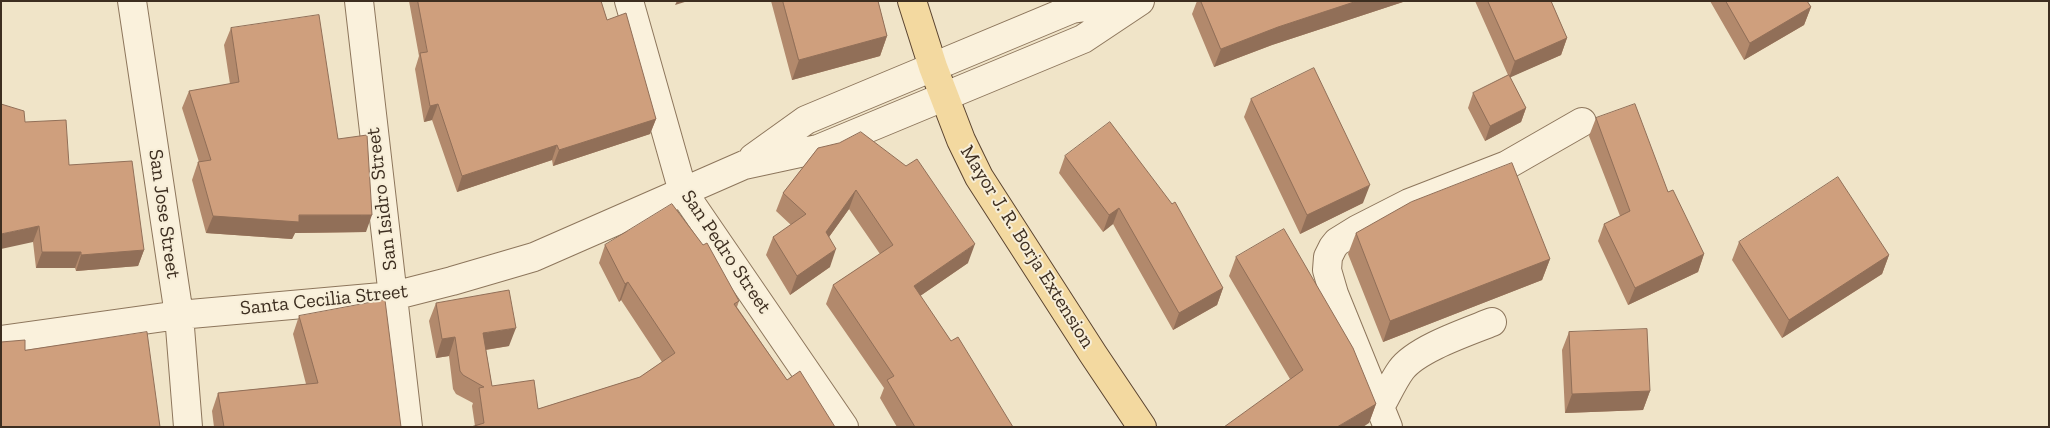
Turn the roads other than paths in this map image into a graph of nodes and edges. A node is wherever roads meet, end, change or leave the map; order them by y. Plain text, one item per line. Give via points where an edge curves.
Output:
1 (132, 1) edge
2 (359, 1) edge
3 (629, 1) edge
4 (912, 1) edge
5 (1128, 1) edge
6 (1140, 1) edge
7 (933, 67) junction
8 (944, 96) junction
9 (1582, 122) dead end
10 (744, 165) junction
11 (683, 192) junction
12 (393, 296) junction
13 (179, 315) junction
14 (1492, 322) dead end
15 (1, 340) edge
16 (1384, 417) edge
17 (188, 427) edge
18 (408, 427) edge
19 (844, 427) edge
20 (1142, 427) edge

1 - 13 street, San Jose Street
2 - 12 street, San Isidro Street
3 - 11 street, San Pedro Street
4 - 7 main road, Mayor J. R. Borja Extension
5 - 7 street, Santa Cecilia Street via 1072,9
6 - 8 street, Santa Cecilia Street via 1083,39
7 - 8 main road, Mayor J. R. Borja Extension
7 - 10 street, Santa Cecilia Street via 806,120
8 - 10 street, Santa Cecilia Street via 818,149
8 - 20 main road, Mayor J. R. Borja Extension via 979,177
9 - 16 street via 1506,165 1409,203 1358,229 1333,247 1326,270
10 - 11 street, Santa Cecilia Street
11 - 12 street, Santa Cecilia Street via 534,257
11 - 19 street, San Pedro Street
12 - 13 street, Santa Cecilia Street
12 - 18 street, San Isidro Street
13 - 15 street, Santa Cecilia Street
13 - 17 street, San Jose Street
14 - 16 street via 1412,358 1401,369

